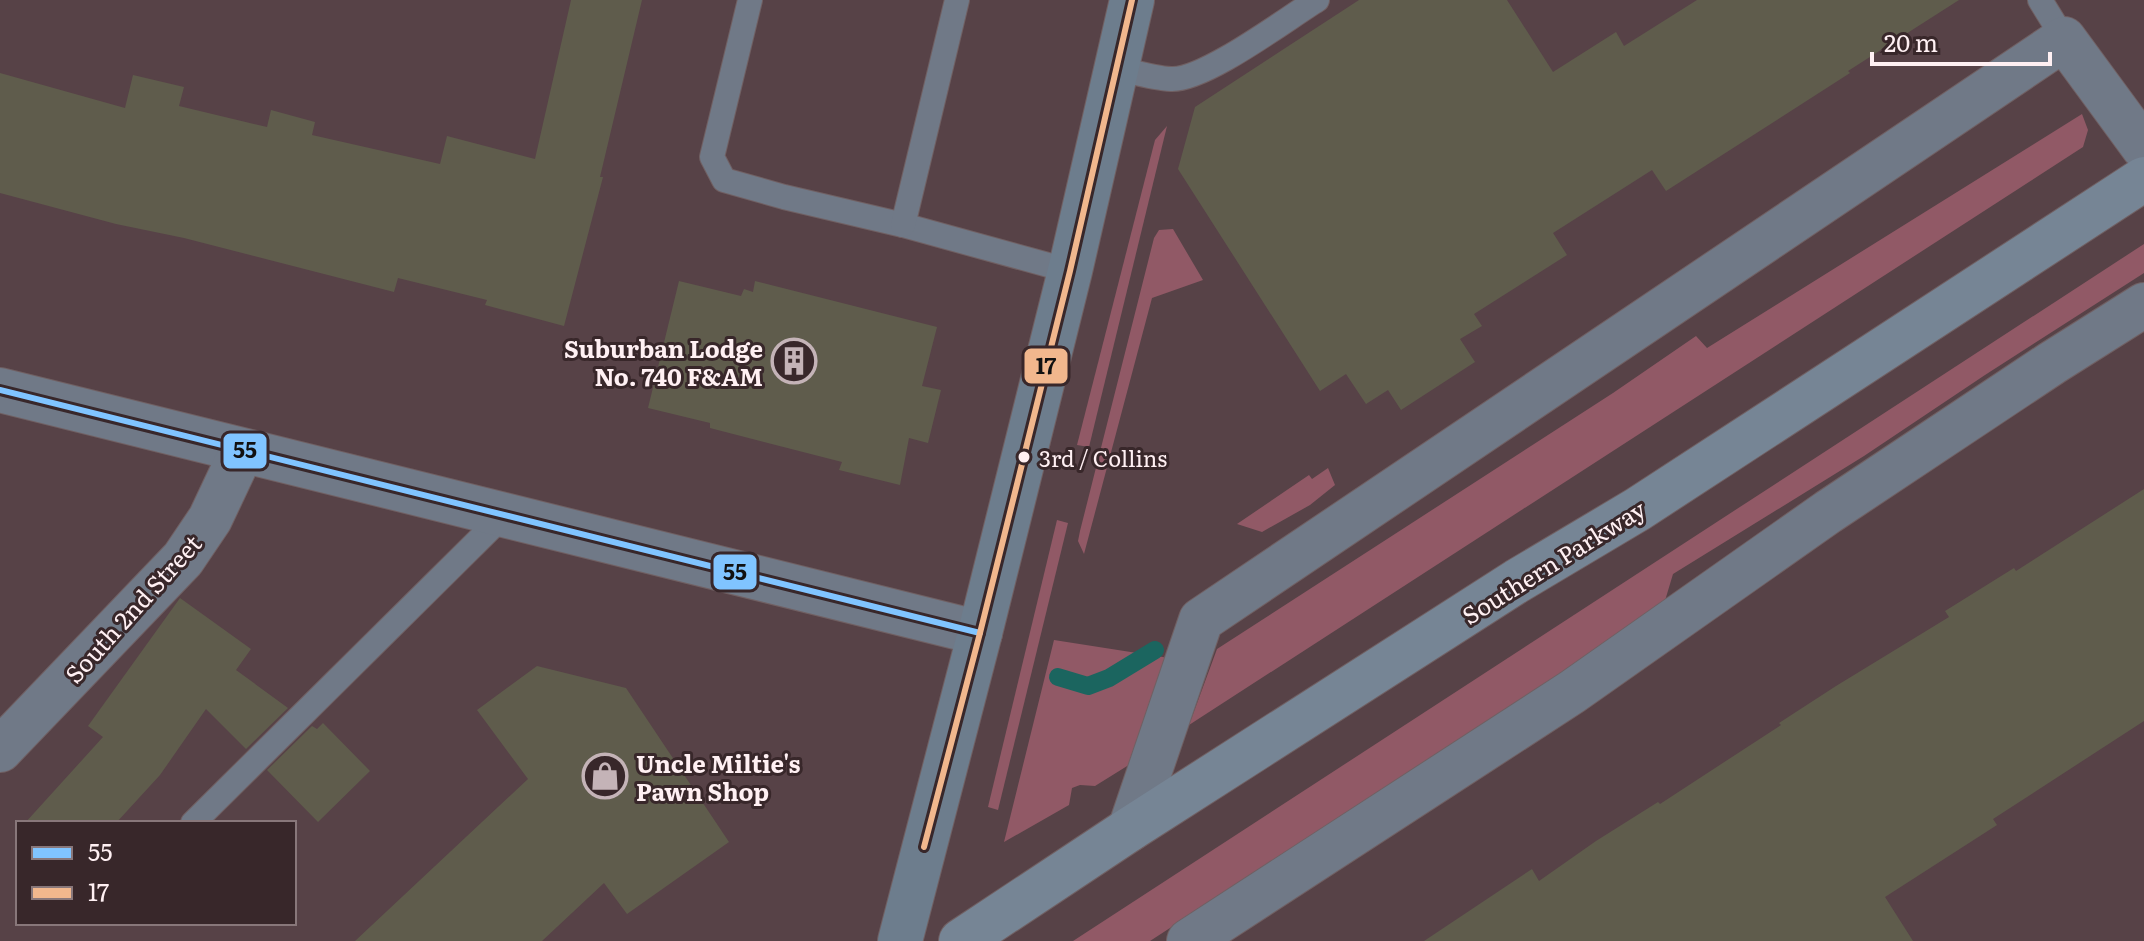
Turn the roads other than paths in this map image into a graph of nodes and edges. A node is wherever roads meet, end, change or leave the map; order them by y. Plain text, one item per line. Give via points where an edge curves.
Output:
1 (750, 0) edge
2 (957, 0) edge
3 (1132, 0) edge
4 (1317, 0) edge
5 (2040, 0) edge
6 (2064, 39) junction
7 (1116, 68) junction
8 (2144, 148) edge
9 (2144, 179) edge
10 (903, 225) junction
11 (1070, 271) junction
12 (2144, 305) edge
13 (0, 390) edge
14 (242, 451) junction
15 (503, 516) junction
16 (980, 633) junction
17 (0, 750) edge
18 (195, 821) edge
19 (1130, 829) junction
20 (900, 941) edge
21 (961, 941) edge
22 (1189, 941) edge

1 - 10 lane via 712,157 724,180
2 - 10 lane
3 - 7 main road
4 - 7 lane via 1199,73 1172,79
5 - 6 lane
6 - 8 street
6 - 19 street via 1201,620
7 - 11 main road
9 - 19 main road, Southern Parkway via 1638,509
10 - 11 lane
11 - 16 main road
12 - 22 street via 1828,512 1572,692
13 - 14 street
14 - 15 street
14 - 17 street, South 2nd Street via 210,519 183,559
15 - 16 street
15 - 18 lane
16 - 20 main road
19 - 21 main road, Southern Parkway

